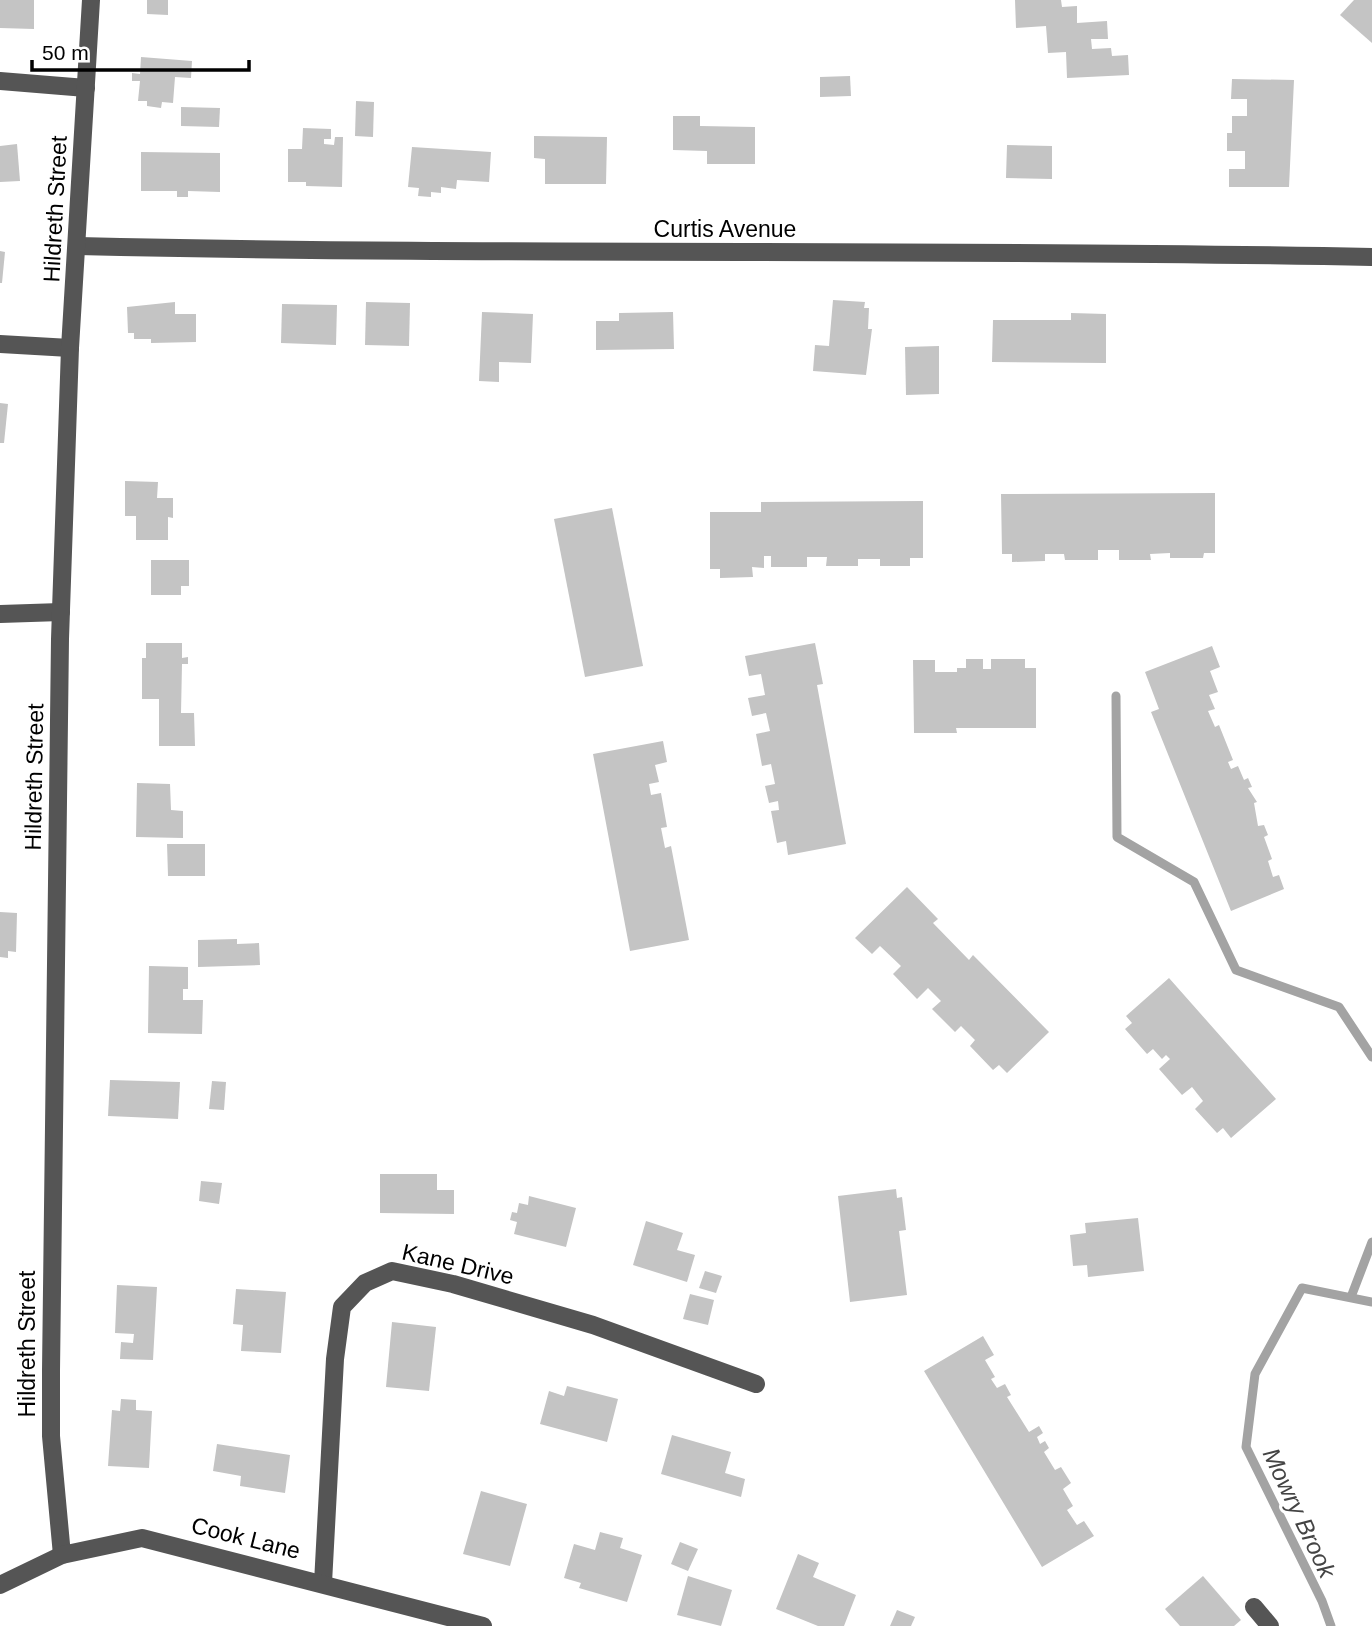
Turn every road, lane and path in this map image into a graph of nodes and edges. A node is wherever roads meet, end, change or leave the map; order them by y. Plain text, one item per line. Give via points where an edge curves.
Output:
1 (91, 0) edge
2 (0, 81) edge
3 (86, 88) junction
4 (78, 246) junction
5 (1372, 257) edge
6 (0, 344) edge
7 (70, 348) junction
8 (61, 612) junction
9 (0, 614) edge
10 (756, 1384) dead end
11 (62, 1555) junction
12 (323, 1583) junction
13 (0, 1585) edge
14 (1254, 1607) dead end
15 (483, 1626) edge
16 (1270, 1626) edge

1 - 3 street, Hildreth Street
2 - 3 street
3 - 4 street, Hildreth Street
4 - 5 street, Curtis Avenue
4 - 7 street, Hildreth Street
6 - 7 street
7 - 8 street, Hildreth Street
8 - 9 street
8 - 11 street, Hildreth Street via 51,1436
10 - 12 street, Kane Drive via 593,1325 453,1284 392,1271 365,1283 342,1307
11 - 12 street, Cook Lane via 142,1538
11 - 13 street, Cook Lane
12 - 15 street, Cook Lane
14 - 16 street

